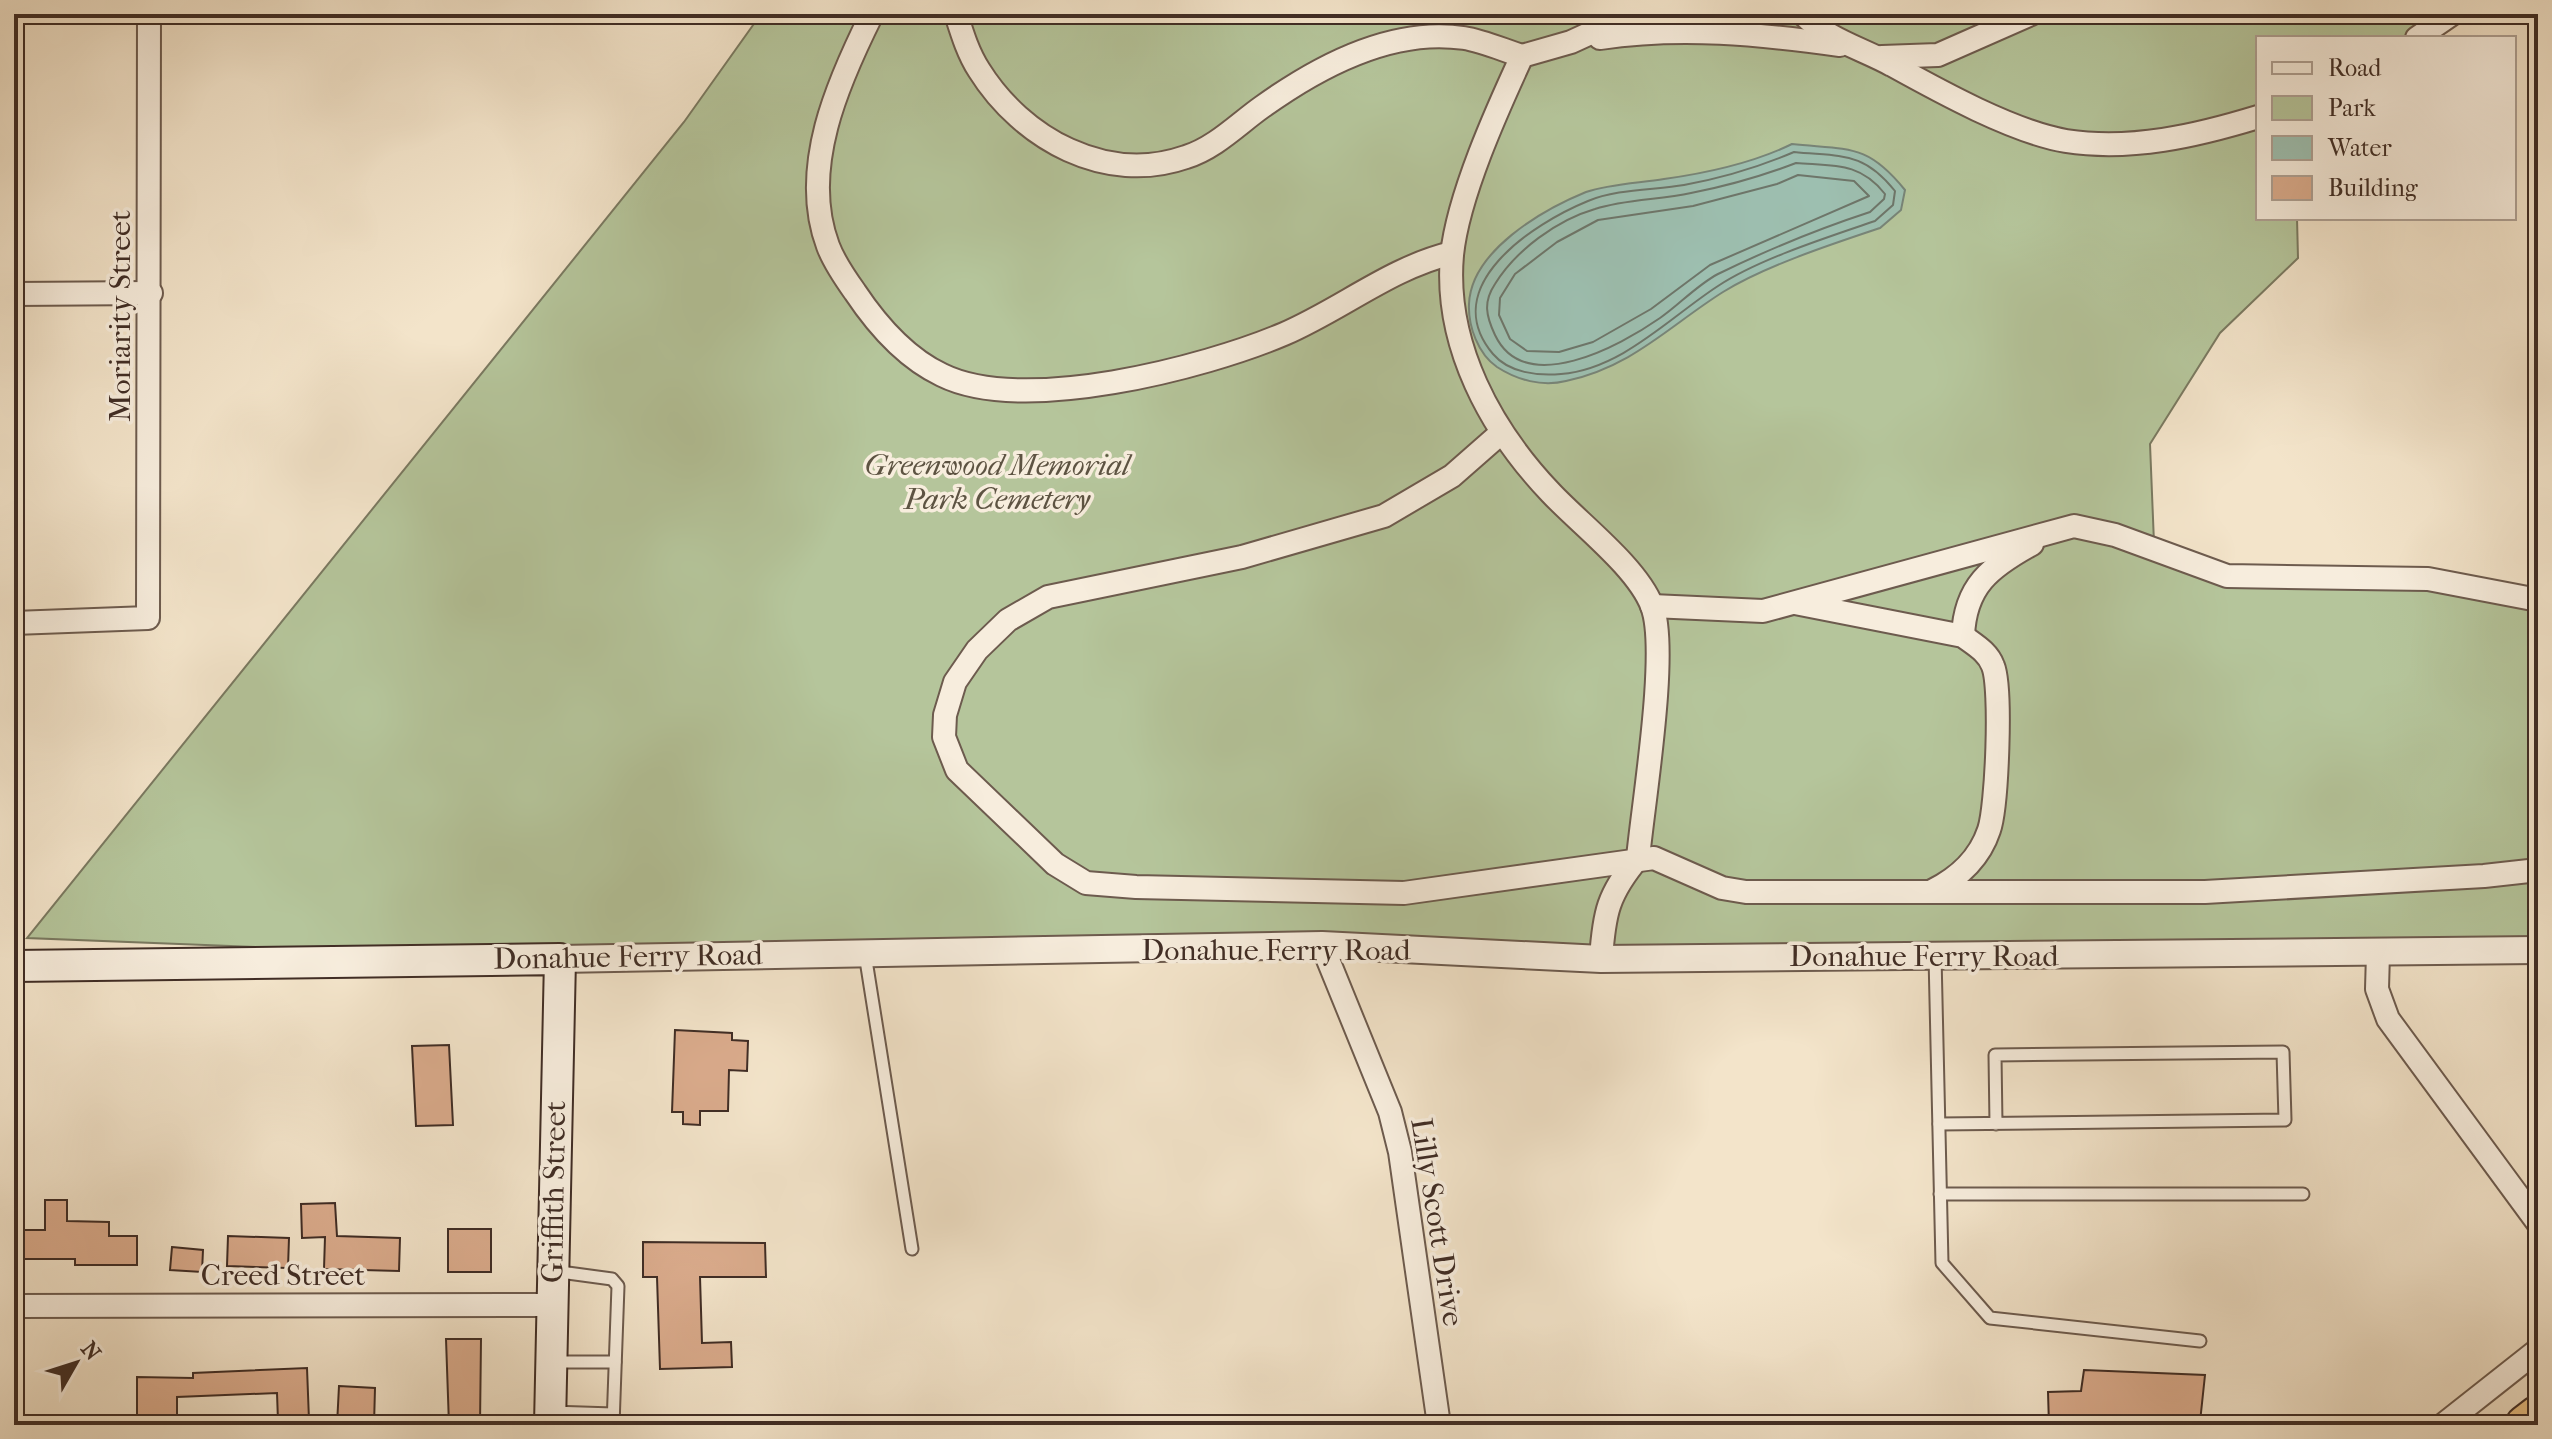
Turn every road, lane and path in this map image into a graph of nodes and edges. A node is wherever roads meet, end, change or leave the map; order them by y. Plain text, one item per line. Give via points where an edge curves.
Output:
1 (149, 14) edge
2 (872, 14) edge
3 (956, 14) edge
4 (1632, 14) edge
5 (1803, 14) edge
6 (2031, 14) edge
7 (2452, 14) edge
8 (2420, 36) edge
9 (1571, 42) junction
10 (1849, 47) junction
11 (1522, 56) junction
12 (1877, 57) junction
13 (2256, 118) edge
14 (1452, 253) junction
15 (151, 293) junction
16 (14, 294) edge
17 (1501, 433) junction
18 (2074, 526) junction
19 (2538, 600) edge
20 (1791, 602) junction
21 (1652, 606) junction
22 (14, 623) edge
23 (1963, 636) junction
24 (1638, 858) junction
25 (2538, 870) edge
26 (1931, 892) junction
27 (1322, 945) junction
28 (2538, 950) edge
29 (865, 953) junction
30 (2378, 953) junction
31 (1935, 956) junction
32 (560, 959) junction
33 (1601, 959) junction
34 (14, 966) edge
35 (1939, 1124) junction
36 (1996, 1124) junction
37 (1940, 1194) junction
38 (2303, 1194) dead end
39 (2538, 1223) edge
40 (912, 1249) dead end
41 (552, 1271) junction
42 (551, 1305) junction
43 (14, 1306) edge
44 (2200, 1341) dead end
45 (2538, 1350) edge
46 (550, 1362) junction
47 (615, 1362) junction
48 (2538, 1415) edge
49 (550, 1418) edge
50 (613, 1419) edge
51 (1439, 1425) edge
52 (2443, 1425) edge
53 (2525, 1425) edge

1 - 15 street, Moriarity Street
2 - 14 street via 837,91 826,130 820,217 828,247 875,319 922,365 945,377 972,385 1045,389 1113,383 1175,368 1285,333 1417,262
3 - 11 street via 979,71 1024,121 1085,158 1123,166 1188,157 1309,75 1377,47 1423,37 1465,38
4 - 9 street
5 - 10 street
6 - 12 street via 1938,55
7 - 8 street
9 - 10 street via 1651,30 1716,30
9 - 11 street
10 - 12 street
11 - 14 street via 1493,120
12 - 13 street via 1966,103 2063,140 2172,140
14 - 17 street via 1459,337
15 - 16 street
15 - 22 street, Moriarity Street via 148,618
17 - 21 street via 1550,493 1623,566
17 - 24 street via 1452,476 1384,516 1242,557 1048,597 1008,620 977,650 955,682 944,737 957,770 987,801 1055,864 1086,883 1404,893
18 - 19 street via 2115,535 2227,576 2428,579
18 - 20 street
18 - 23 street via 2009,557 1988,574 1970,594
20 - 21 street via 1736,613
20 - 23 street
21 - 24 street via 1658,649
23 - 26 street via 1982,649 1997,676 1991,814 1971,863
24 - 26 street via 1672,863 1722,888 1746,892
24 - 33 street via 1616,885 1603,916
25 - 26 street via 2205,892
27 - 29 street, Donahue Ferry Road
27 - 33 street, Donahue Ferry Road
27 - 51 street, Lilly Scott Drive via 1390,1112 1400,1152
28 - 30 street, Donahue Ferry Road
29 - 32 street, Donahue Ferry Road
29 - 40 lane
30 - 31 street, Donahue Ferry Road
30 - 39 street via 2377,989 2388,1019
31 - 33 street, Donahue Ferry Road
31 - 35 lane
32 - 34 main road, Donahue Ferry Road
32 - 41 main road, Griffith Street
35 - 36 lane
35 - 37 lane
36 - 36 lane via 2285,1120 2283,1052 1995,1055
37 - 38 lane
37 - 44 lane via 1942,1263 1990,1318
41 - 42 main road, Griffith Street
41 - 47 lane via 612,1279 618,1286
42 - 43 street, Creed Street
42 - 46 main road, Griffith Street
45 - 52 street
46 - 47 lane
46 - 49 main road, Griffith Street
47 - 50 lane
48 - 53 highway
49 - 50 lane

